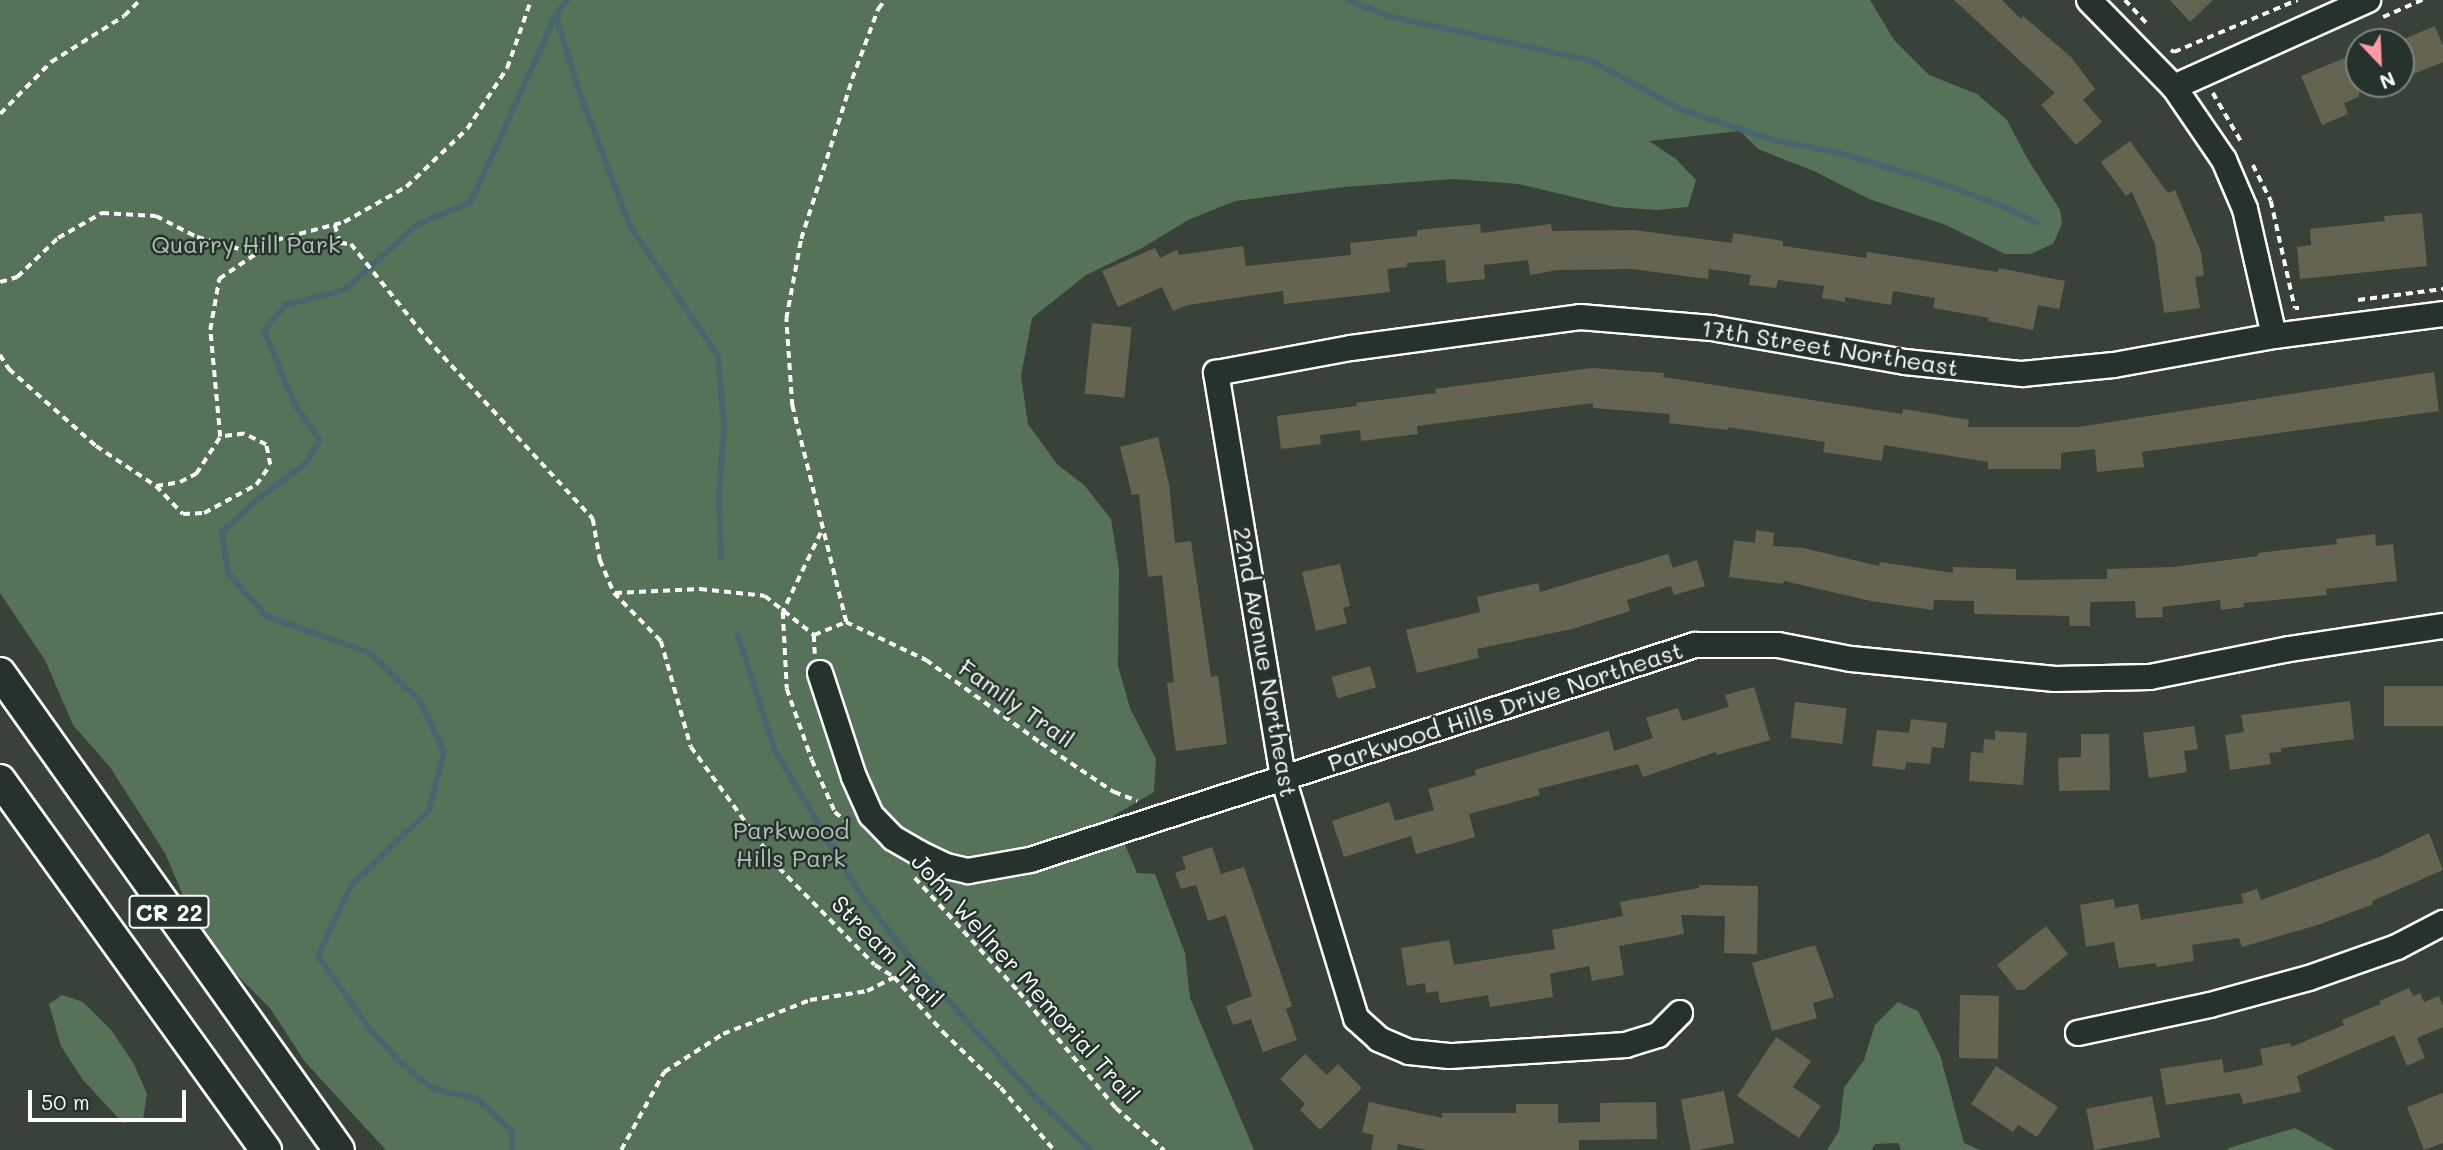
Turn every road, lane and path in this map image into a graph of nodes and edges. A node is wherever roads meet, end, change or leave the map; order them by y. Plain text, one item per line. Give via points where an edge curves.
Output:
1 (140, 0) edge
2 (531, 0) edge
3 (886, 0) edge
4 (2089, 0) edge
5 (2125, 0) edge
6 (2297, 0) edge
7 (2421, 0) edge
8 (2370, 11) edge
9 (2149, 26) dead end
10 (2165, 44) dead end
11 (2174, 87) junction
12 (2224, 88) dead end
13 (0, 114) edge
14 (335, 225) junction
15 (254, 253) junction
16 (0, 282) edge
17 (2443, 289) edge
18 (2349, 301) dead end
19 (2309, 307) dead end
20 (2443, 314) edge
21 (2274, 337) junction
22 (0, 355) edge
23 (1216, 373) joint
24 (220, 437) junction
25 (156, 486) junction
26 (821, 533) junction
27 (614, 593) junction
28 (783, 612) junction
29 (846, 622) junction
30 (2443, 626) edge
31 (0, 673) edge
32 (820, 673) dead end
33 (1283, 778) junction
34 (0, 780) edge
35 (1168, 814) junction
36 (857, 831) dead end
37 (907, 870) dead end
38 (2443, 923) edge
39 (894, 977) junction
40 (1680, 1013) dead end
41 (2078, 1033) dead end
42 (266, 1150) edge
43 (340, 1150) edge
44 (621, 1150) edge
45 (1054, 1150) edge
46 (1164, 1150) edge

1 - 13 path via 124,16 51,62
2 - 14 path via 507,68 467,129 406,187
3 - 26 path via 878,9 852,79 801,239 786,319 792,406
4 - 11 street
5 - 9 path
6 - 10 path via 2174,52
7 - 8 path
8 - 11 street
11 - 21 street via 2224,160 2245,209
12 - 19 path via 2212,94 2271,201 2295,309
14 - 15 path via 276,240
14 - 27 path via 341,243 351,244 427,339 593,519 600,560
15 - 16 path via 197,237 156,216 102,213 58,238 17,277
15 - 24 path via 219,279 210,330
17 - 18 path
20 - 21 street, 17th Street Northeast
21 - 23 street, 17th Street Northeast via 2114,365 2022,374 1905,362 1712,328 1580,317 1351,348
22 - 25 path via 9,369 96,446
23 - 33 street, 22nd Avenue Northeast
24 - 25 path via 196,474
24 - 25 path via 244,434 266,445 270,465 256,485 204,513 183,514
26 - 28 path
26 - 29 path
27 - 28 path via 713,590 765,596
27 - 39 path, Stream Trail via 661,641 691,747 779,868 875,965
28 - 29 path via 814,635
28 - 36 path via 787,689 835,812
29 - 35 path, Family Trail via 926,660 1114,792
30 - 33 street, Parkwood Hills Drive Northeast via 2290,649 2150,677 2055,679 1851,659 1778,645 1695,645
31 - 43 main road, CR 22
32 - 35 street, Parkwood Hills Drive Northeast via 871,815 893,838 946,866 968,871 1030,860
33 - 35 street, Parkwood Hills Drive Northeast
33 - 40 street, 22nd Avenue Northeast via 1356,1018 1378,1039 1409,1052 1449,1056 1626,1045 1658,1035
34 - 42 main road, CR 22
37 - 46 path, John Wellner Memorial Trail via 1019,992 1116,1108
38 - 41 street via 2397,947 2309,978
39 - 44 path via 867,991 810,1000 723,1034 664,1072
39 - 45 path, Stream Trail

